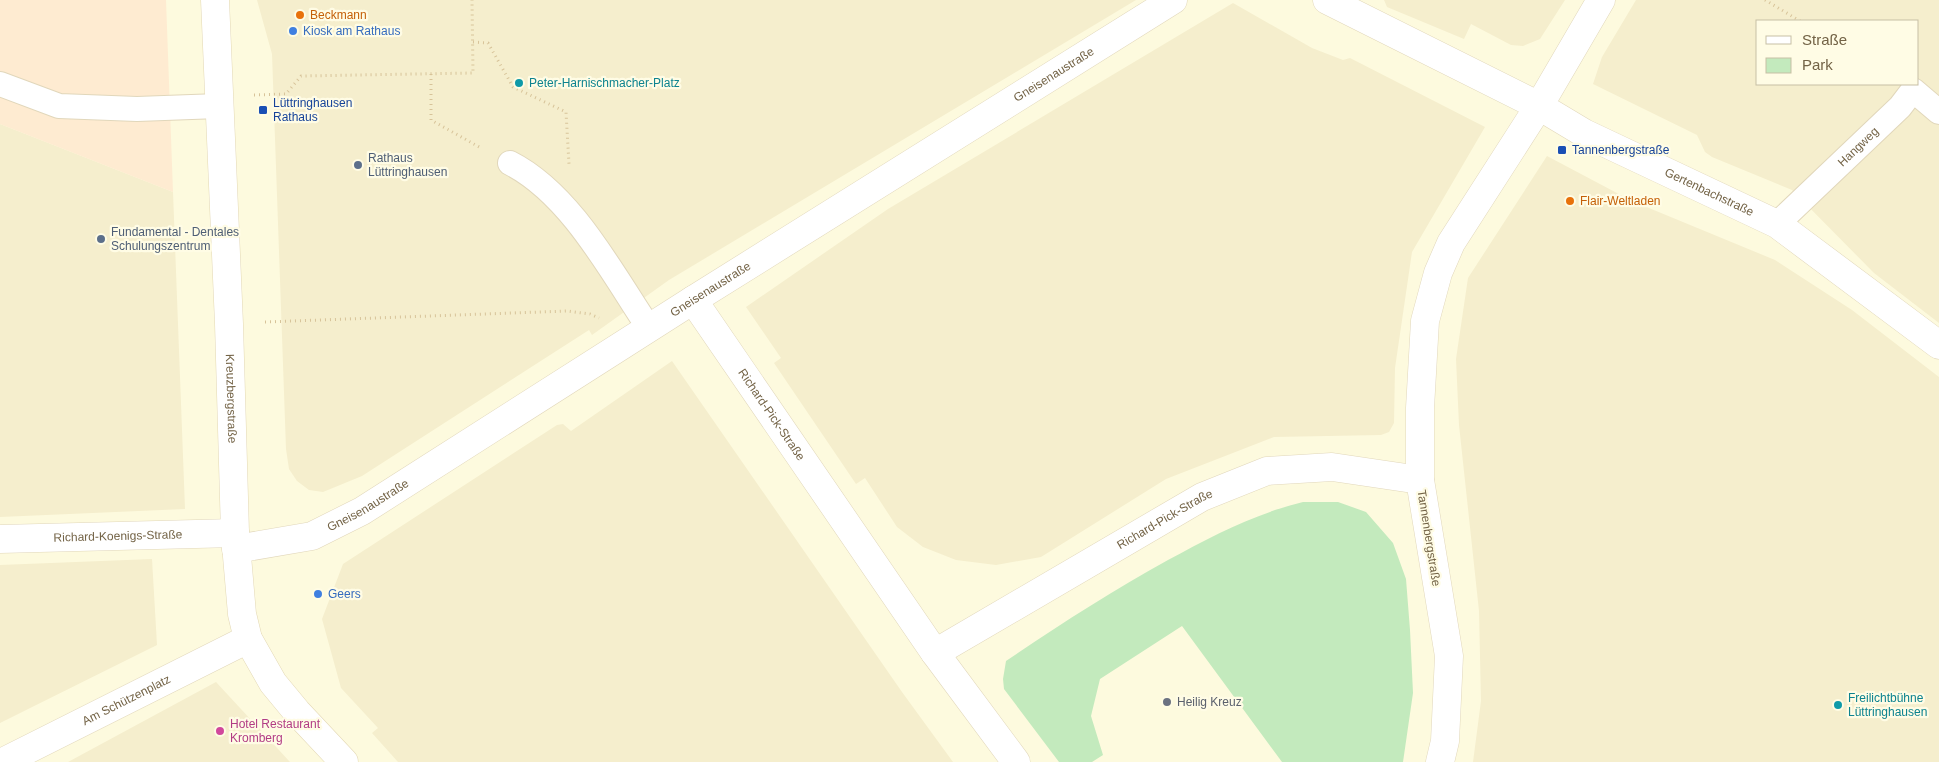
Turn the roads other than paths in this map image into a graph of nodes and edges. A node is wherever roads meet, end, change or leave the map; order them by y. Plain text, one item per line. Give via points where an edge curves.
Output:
1 (215, 0) edge
2 (1174, 0) edge
3 (1327, 0) edge
4 (1601, 0) edge
5 (0, 84) edge
6 (219, 100) junction
7 (1539, 106) junction
8 (1939, 112) edge
9 (510, 164) road end
10 (1778, 224) junction
11 (693, 300) junction
12 (649, 328) junction
13 (1939, 345) edge
14 (1420, 480) junction
15 (0, 539) edge
16 (235, 541) junction
17 (248, 639) junction
18 (935, 653) junction
19 (3, 762) edge
20 (344, 762) edge
21 (1016, 762) edge
22 (1440, 762) edge

1 - 6 street, Kreuzbergstraße
2 - 11 street, Gneisenaustraße
3 - 7 street, Gertenbachstraße
4 - 7 street, Tannenbergstraße
5 - 6 lane via 58,106 137,109
6 - 16 street, Kreuzbergstraße
7 - 10 street, Gertenbachstraße via 1584,133
7 - 14 street, Tannenbergstraße via 1451,243 1438,273 1425,320
8 - 10 lane, Hangweg via 1912,90 1900,107
9 - 12 lane via 526,172 570,211
10 - 13 street, Gertenbachstraße
11 - 12 street, Gneisenaustraße
11 - 18 street, Richard-Pick-Straße
12 - 16 street, Gneisenaustraße via 362,511 312,536
14 - 18 street, Richard-Pick-Straße via 1332,467 1267,471 1202,497
14 - 22 street, Tannenbergstraße via 1449,656
15 - 16 street, Richard-Koenigs-Straße
16 - 17 street, Kreuzbergstraße via 238,593
17 - 19 street, Am Schützenplatz
17 - 20 street, Kreuzbergstraße via 273,683
18 - 21 street, Richard-Pick-Straße

